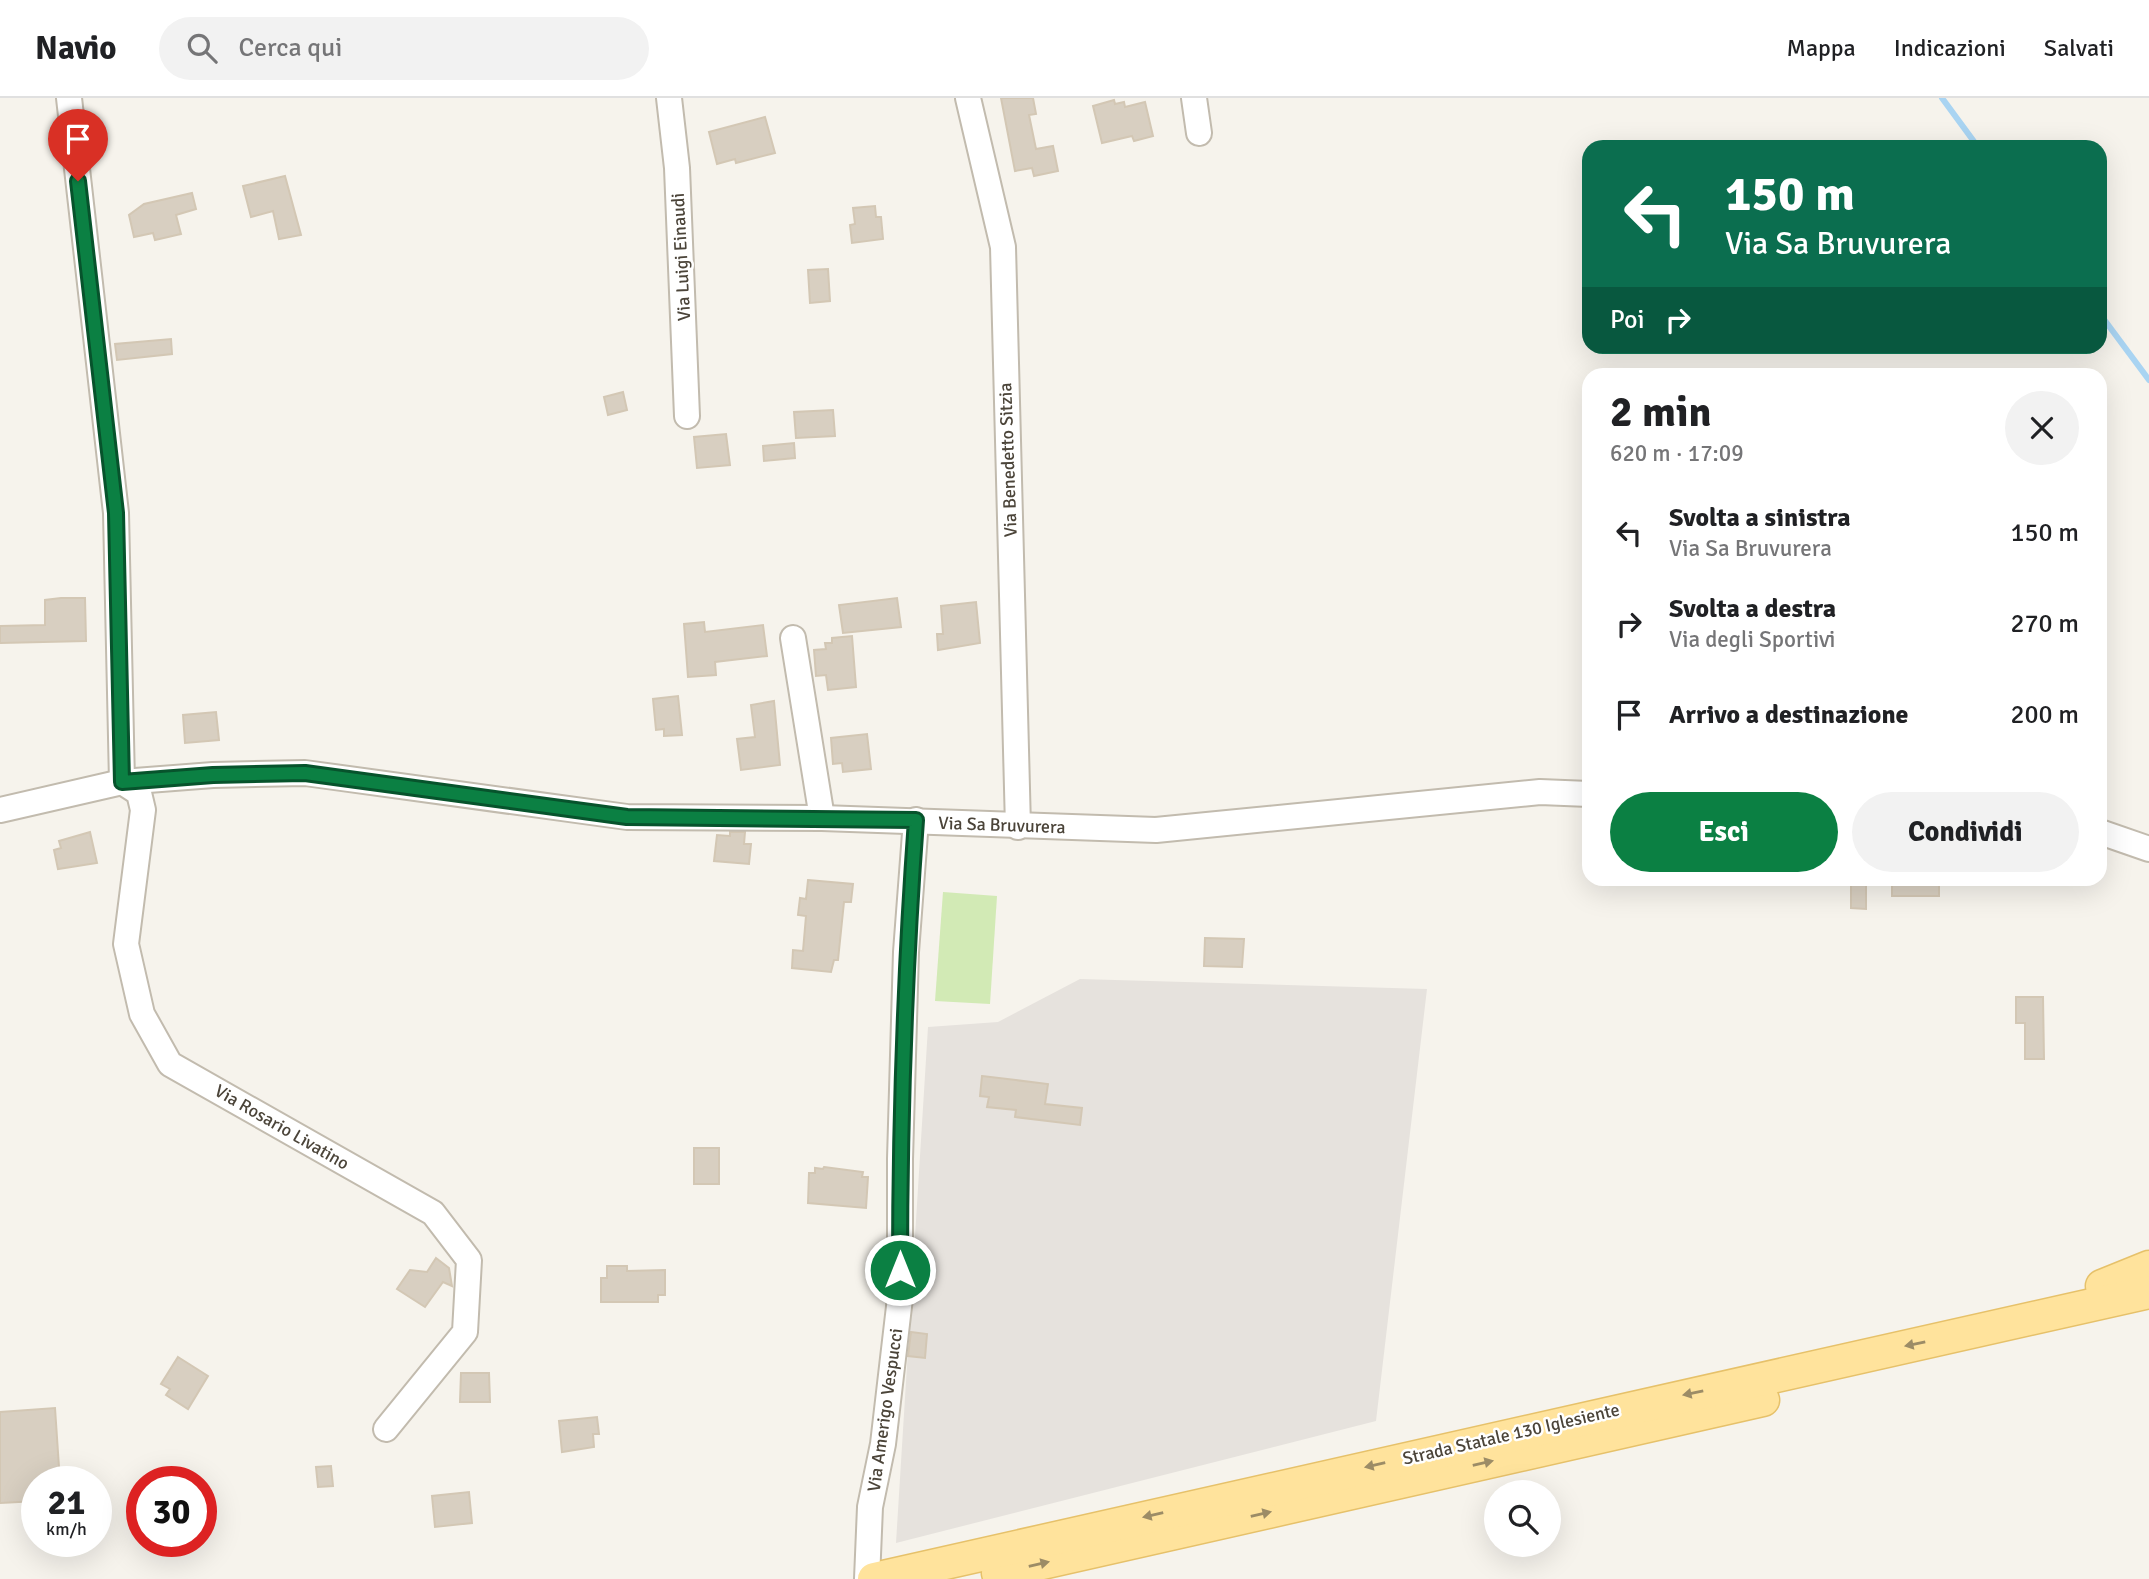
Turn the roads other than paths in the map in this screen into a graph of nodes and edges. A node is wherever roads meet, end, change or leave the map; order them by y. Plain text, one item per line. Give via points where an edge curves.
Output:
1 (69, 98) edge
2 (669, 98) edge
3 (968, 98) edge
4 (1194, 98) edge
5 (1199, 133) dead end
6 (687, 416) dead end
7 (793, 638) dead end
8 (122, 782) junction
9 (1582, 794) edge
10 (0, 810) edge
11 (822, 818) junction
12 (916, 820) junction
13 (1018, 827) junction
14 (2107, 834) edge
15 (2149, 849) edge
16 (2149, 1266) edge
17 (2149, 1292) edge
18 (2149, 1313) edge
19 (1974, 1331) junction
20 (386, 1429) dead end
21 (867, 1579) edge
22 (874, 1579) edge
23 (973, 1579) edge

1 - 8 street via 116,513
2 - 6 street, Via Luigi Einaudi via 677,168
3 - 13 street, Via Benedetto Sitzia via 1003,247
4 - 5 street
7 - 11 street
8 - 10 street, Via Sa Bruvurera
8 - 11 street, Via Sa Bruvurera via 305,773 627,817
8 - 20 street, Via Rosario Livatino via 139,793 143,810 126,944 142,1014 170,1064 433,1213 469,1260 465,1332
9 - 13 street, Via Sa Bruvurera via 1540,792 1156,830
11 - 12 street, Via Sa Bruvurera
12 - 13 street, Via Sa Bruvurera
12 - 21 street, Via Amerigo Vespucci via 906,952 900,1298 883,1444 870,1507
14 - 15 street
16 - 19 main road
17 - 19 main road, Strada Statale 130 Iglesiente
23 -> 18 main road, Strada Statale 130 Iglesiente
19 -> 22 main road, Strada Statale 130 Iglesiente

